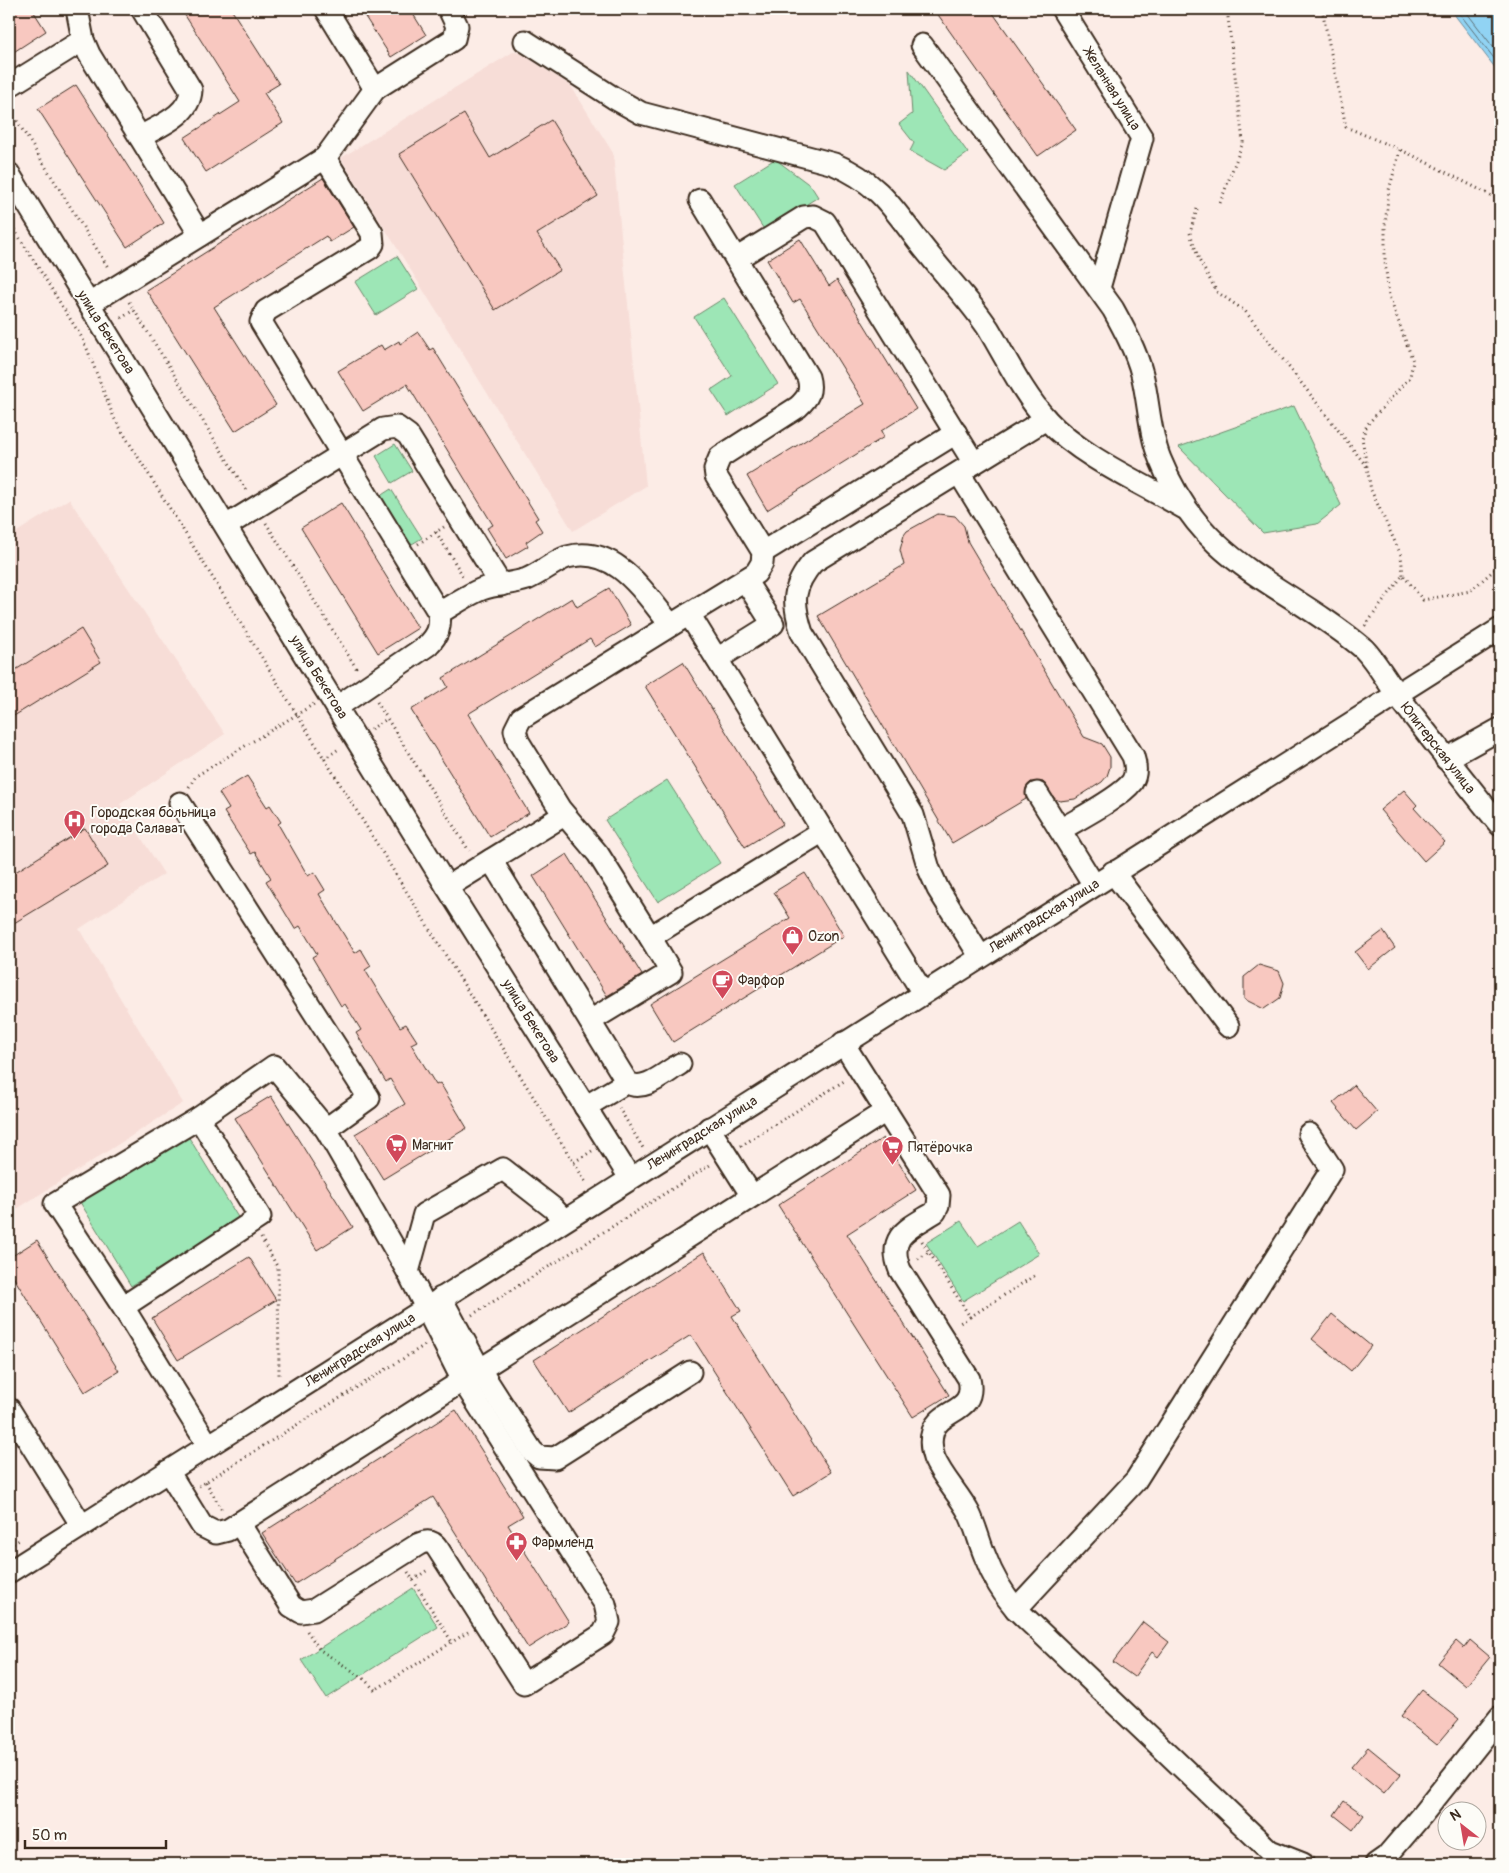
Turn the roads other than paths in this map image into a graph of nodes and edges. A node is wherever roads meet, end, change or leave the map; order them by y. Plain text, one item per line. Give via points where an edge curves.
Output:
1 (77, 9) edge
2 (142, 9) edge
3 (326, 9) edge
4 (449, 9) edge
5 (1062, 9) edge
6 (83, 40) junction
7 (526, 41) dead end
8 (922, 45) dead end
9 (9, 86) edge
10 (375, 89) junction
11 (140, 137) junction
12 (325, 158) junction
13 (9, 174) edge
14 (700, 200) dead end
15 (200, 235) junction
16 (736, 259) junction
17 (1099, 288) junction
18 (89, 304) junction
19 (1046, 419) junction
20 (956, 433) junction
21 (341, 454) junction
22 (966, 468) junction
23 (1185, 509) junction
24 (226, 526) junction
25 (763, 552) junction
26 (745, 580) junction
27 (501, 586) junction
28 (439, 613) junction
29 (689, 614) junction
30 (772, 624) junction
31 (671, 626) junction
32 (1500, 629) edge
33 (802, 633) junction
34 (716, 659) junction
35 (1396, 693) junction
36 (333, 700) junction
37 (1500, 729) edge
38 (1446, 759) junction
39 (1037, 793) dead end
40 (180, 803) road end
41 (564, 815) junction
42 (1500, 825) edge
43 (823, 830) junction
44 (1060, 830) junction
45 (485, 864) junction
46 (1113, 872) junction
47 (1094, 885) junction
48 (447, 887) junction
49 (650, 937) junction
50 (980, 956) junction
51 (923, 993) junction
52 (590, 1021) junction
53 (1228, 1026) dead end
54 (843, 1043) junction
55 (680, 1064) dead end
56 (627, 1082) junction
57 (585, 1107) junction
58 (886, 1111) junction
59 (198, 1118) junction
60 (709, 1128) junction
61 (326, 1129) junction
62 (1309, 1134) dead end
63 (630, 1178) junction
64 (752, 1196) junction
65 (564, 1220) junction
66 (408, 1272) junction
67 (434, 1303) junction
68 (123, 1307) junction
69 (690, 1372) dead end
70 (471, 1375) junction
71 (9, 1409) edge
72 (208, 1446) junction
73 (168, 1471) junction
74 (82, 1526) junction
75 (235, 1526) junction
76 (9, 1572) edge
77 (1016, 1609) junction
78 (1500, 1717) edge
79 (1303, 1864) edge
80 (1376, 1864) edge

1 - 6 street
2 - 11 street via 191,90 189,102 183,110
3 - 10 street
4 - 10 street via 457,26 454,39
5 - 17 street, Желанная улица via 1142,138
6 - 9 street
6 - 11 street
7 - 19 street via 641,113 854,172 894,208 976,310
8 - 17 street
10 - 12 street
11 - 15 street
12 - 15 street
12 - 21 street via 372,234 373,244 266,312 261,322
13 - 18 street, улица Бекетова
14 - 16 street
15 - 18 street
16 - 20 street via 804,217 813,216 825,222
16 - 25 street via 810,385 806,400 798,407 726,452 717,463 716,476
17 - 23 street via 1134,351 1142,374 1159,457
18 - 24 street, улица Бекетова
19 - 22 street
19 - 23 street via 1078,447
20 - 22 street
20 - 25 street
21 - 24 street
21 - 27 street via 383,429 403,429
21 - 28 street
22 - 33 street via 813,562 803,574 794,598
22 - 44 street via 1136,764 1132,781 1123,791
23 - 35 street, Юпитерская улица via 1236,562 1353,640 1376,662
24 - 36 street, улица Бекетова
25 - 26 street via 760,569
26 - 29 street
26 - 30 street
27 - 28 street via 474,593
27 - 31 street via 529,578 565,558 593,555 616,564 626,573
28 - 36 street via 441,624 435,638 367,686
29 - 31 street
29 - 34 street
30 - 33 street
30 - 34 street
31 - 41 street via 521,718 516,725 518,740
32 - 35 street, Ленинградская улица
33 - 50 street via 913,815 938,889
34 - 43 street
35 - 38 street, Юпитерская улица
35 - 46 street, Ленинградская улица
36 - 48 street, улица Бекетова
37 - 38 street
38 - 42 street, Юпитерская улица
39 - 44 street
40 - 61 street via 369,1098
41 - 45 street
41 - 49 street via 598,854
43 - 49 street
43 - 51 street
44 - 47 street
45 - 48 street
45 - 52 street
46 - 47 street, Ленинградская улица
46 - 53 street
47 - 50 street, Ленинградская улица
48 - 57 street, улица Бекетова
49 - 52 street via 671,972
50 - 51 street, Ленинградская улица
51 - 54 street, Ленинградская улица
52 - 56 street
54 - 58 street
54 - 60 street, Ленинградская улица
55 - 56 street via 644,1085 634,1086
56 - 57 street
57 - 63 street, улица Бекетова
58 - 64 street
58 - 77 street via 939,1195 935,1212 902,1232 896,1244 896,1259 969,1379 970,1392 962,1406 938,1421 933,1430 935,1460 974,1522 991,1571
59 - 61 street via 274,1066
59 - 68 street via 260,1217
59 - 68 street via 55,1204
60 - 63 street, Ленинградская улица
60 - 64 street
61 - 66 street
62 - 77 street via 1332,1169 1136,1480
63 - 65 street, Ленинградская улица
64 - 70 street
65 - 66 street via 503,1169 424,1214
65 - 67 street, Ленинградская улица
66 - 67 street
67 - 70 street
67 - 72 street, Ленинградская улица
68 - 72 street
69 - 70 street via 555,1458 546,1459 532,1451
70 - 75 street
70 - 75 street via 605,1604 609,1622 603,1634 524,1684 435,1544 426,1541 314,1610 301,1612 291,1606
71 - 74 street
72 - 73 street, Ленинградская улица
73 - 74 street, Ленинградская улица
73 - 75 street via 206,1529 222,1533
74 - 76 street, Ленинградская улица
77 - 79 street via 1270,1851
78 - 80 street via 1421,1816 1386,1857

